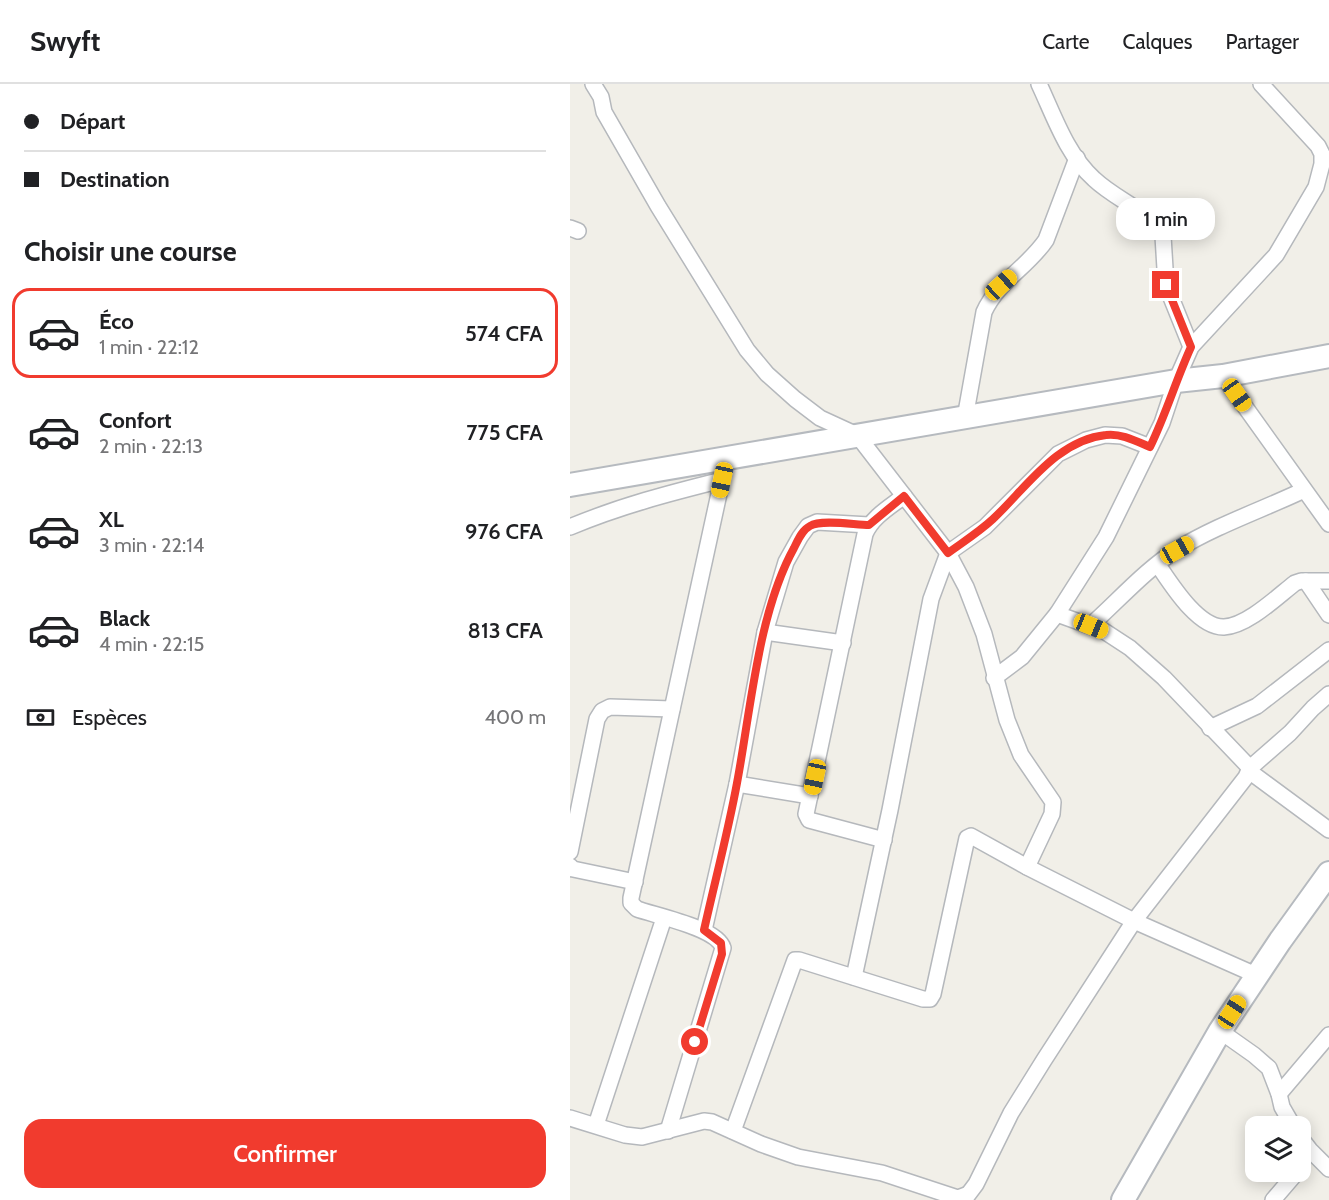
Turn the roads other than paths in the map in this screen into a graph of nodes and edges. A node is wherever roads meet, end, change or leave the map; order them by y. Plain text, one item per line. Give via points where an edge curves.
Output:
1 (592, 84) edge
2 (1039, 84) edge
3 (1261, 84) edge
4 (1077, 158) junction
5 (1325, 173) edge
6 (1191, 347) junction
7 (1329, 356) edge
8 (1223, 376) junction
9 (1176, 381) junction
10 (965, 418) junction
11 (857, 435) junction
12 (1150, 447) junction
13 (727, 457) junction
14 (722, 480) junction
15 (570, 485) edge
16 (1304, 490) junction
17 (904, 496) junction
18 (1329, 524) edge
19 (869, 525) junction
20 (570, 526) edge
21 (948, 553) junction
22 (1158, 565) junction
23 (1306, 581) junction
24 (1329, 581) edge
25 (1058, 614) junction
26 (1329, 615) edge
27 (1091, 626) junction
28 (765, 632) junction
29 (843, 643) junction
30 (1329, 650) edge
31 (994, 678) junction
32 (1329, 694) edge
33 (672, 710) junction
34 (1210, 728) junction
35 (1249, 770) junction
36 (737, 784) junction
37 (810, 796) junction
38 (1329, 830) edge
39 (884, 840) junction
40 (570, 852) edge
41 (570, 866) edge
42 (1027, 867) junction
43 (1329, 873) edge
44 (635, 882) junction
45 (664, 918) junction
46 (1134, 921) junction
47 (704, 930) junction
48 (1257, 975) junction
49 (854, 977) junction
50 (1220, 1031) junction
51 (1329, 1035) edge
52 (1279, 1094) junction
53 (1287, 1116) edge
54 (570, 1118) edge
55 (596, 1125) junction
56 (668, 1131) junction
57 (733, 1131) junction
58 (1311, 1151) edge
59 (1313, 1154) joint
60 (1328, 1168) edge
61 (1288, 1182) edge
62 (965, 1198) edge
63 (1123, 1200) edge
64 (1273, 1200) edge

1 - 11 street via 658,206 747,350 767,375 795,399 820,418
2 - 4 street
3 - 5 street via 1318,146
4 - 6 street via 1095,181 1161,229 1166,285
4 - 10 street via 1046,240 1001,285 984,312
5 - 6 street via 1276,255
6 - 9 street
7 - 8 street
8 - 9 street
8 - 16 street
9 - 10 street
9 - 12 street
10 - 11 street
11 - 13 street
11 - 17 street
12 - 21 street via 1122,436 1105,435 1058,454 989,523
12 - 25 street via 1106,537
13 - 14 street
13 - 15 street
14 - 20 street via 654,497
14 - 33 street
16 - 18 street
16 - 22 street via 1197,539
17 - 19 street
17 - 21 street
19 - 28 street via 817,522 808,526 786,562
19 - 29 street
21 - 31 street via 984,634
21 - 39 street via 931,599
22 - 23 street via 1194,611 1223,627 1241,622 1295,583
22 - 27 street
23 - 24 street
23 - 26 street
25 - 27 street
25 - 31 street via 1022,657
27 - 34 street via 1130,648
28 - 29 street
28 - 36 street
29 - 37 street
30 - 34 street via 1257,706
31 - 42 street via 1021,755 1054,807
32 - 35 street
33 - 40 street via 610,707 602,711 597,719
33 - 44 street
34 - 35 street
35 - 38 street
35 - 46 street
36 - 37 street
36 - 47 street
37 - 39 street via 806,814 809,820
39 - 49 street
41 - 44 street
42 - 46 street
42 - 49 street via 971,836 967,838 930,999
43 - 48 street
44 - 45 street via 633,906
45 - 47 street
45 - 55 street
46 - 48 street
46 - 62 street via 1011,1113 976,1184
47 - 56 street via 721,943 722,954
48 - 50 street
49 - 57 street via 795,960
50 - 52 street via 1269,1068
50 - 63 street
51 - 52 street
52 - 53 street
54 - 55 street
55 - 56 street via 642,1137
56 - 57 street via 704,1121
57 - 62 street via 798,1157 882,1173
58 - 59 street
59 - 60 street
61 - 64 street

